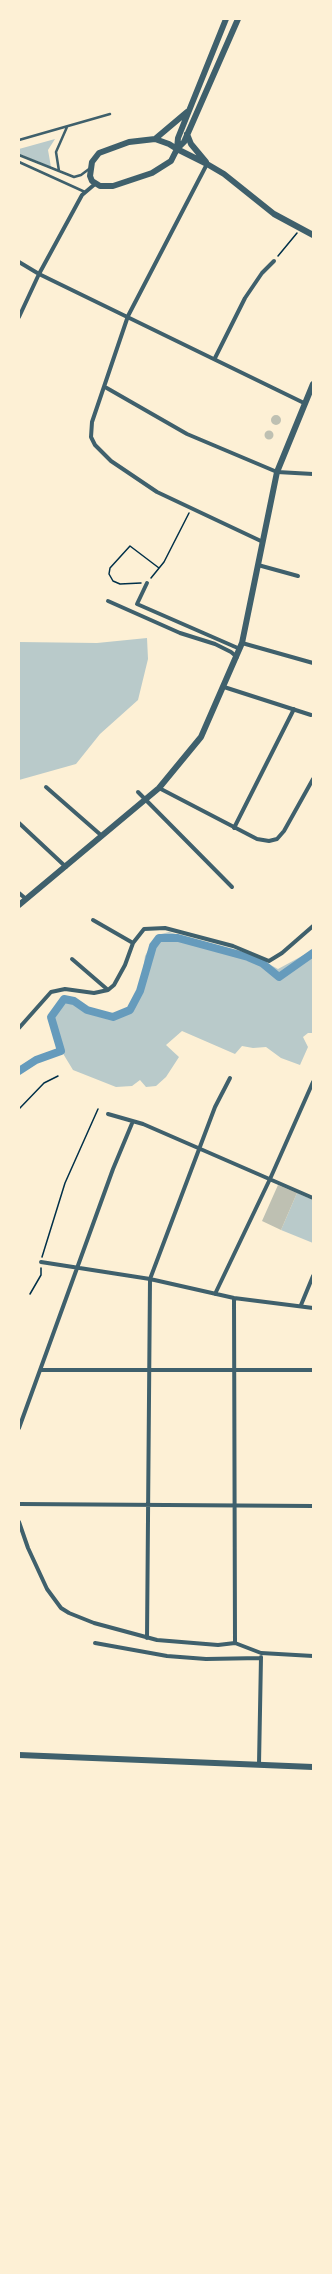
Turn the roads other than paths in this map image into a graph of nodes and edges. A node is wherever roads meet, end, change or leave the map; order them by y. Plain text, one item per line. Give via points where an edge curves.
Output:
1 (226, 19) edge
2 (238, 19) edge
3 (190, 108) junction
4 (110, 114) dead end
5 (67, 127) junction
6 (188, 134) junction
7 (155, 139) junction
8 (19, 140) edge
9 (169, 144) junction
10 (177, 149) junction
11 (19, 156) edge
12 (173, 157) junction
13 (19, 162) edge
14 (208, 164) junction
15 (90, 169) junction
16 (59, 172) junction
17 (95, 184) junction
18 (85, 192) junction
19 (313, 235) edge
20 (274, 261) road end
21 (19, 262) edge
22 (39, 274) junction
23 (128, 316) junction
24 (19, 317) edge
25 (215, 358) junction
26 (313, 384) edge
27 (104, 387) junction
28 (304, 403) junction
29 (277, 472) junction
30 (313, 474) edge
31 (263, 542) junction
32 (258, 565) junction
33 (298, 576) dead end
34 (147, 583) road end
35 (108, 601) dead end
36 (241, 646) junction
37 (236, 657) junction
38 (313, 663) edge
39 (224, 687) junction
40 (294, 709) junction
41 (311, 715) dead end
42 (313, 779) edge
43 (46, 787) dead end
44 (159, 788) junction
45 (138, 792) dead end
46 (145, 800) junction
47 (19, 822) edge
48 (234, 828) junction
49 (102, 837) junction
50 (66, 867) junction
51 (232, 887) dead end
52 (19, 893) edge
53 (26, 899) junction
54 (19, 905) edge
55 (93, 920) dead end
56 (313, 926) edge
57 (133, 943) junction
58 (72, 959) dead end
59 (108, 990) junction
60 (19, 1028) edge
61 (230, 1078) dead end
62 (313, 1082) edge
63 (108, 1114) dead end
64 (133, 1121) junction
65 (200, 1149) junction
66 (270, 1179) junction
67 (313, 1198) edge
68 (41, 1262) road end
69 (77, 1269) junction
70 (313, 1276) edge
71 (150, 1279) junction
72 (215, 1294) junction
73 (234, 1298) junction
74 (301, 1305) junction
75 (313, 1308) edge
76 (149, 1369) junction
77 (40, 1370) junction
78 (234, 1370) junction
79 (313, 1370) edge
80 (19, 1428) edge
81 (19, 1504) edge
82 (147, 1505) junction
83 (233, 1505) junction
84 (313, 1506) edge
85 (19, 1522) edge
86 (147, 1638) junction
87 (95, 1643) dead end
88 (234, 1643) junction
89 (261, 1656) junction
90 (313, 1656) edge
91 (19, 1754) edge
92 (260, 1764) junction
93 (313, 1767) edge

1 - 3 street
2 - 6 street
3 - 7 street via 177,123
3 - 10 street via 178,138
4 - 5 lane
5 - 8 lane
5 - 16 lane via 56,152
6 - 10 street
6 - 14 street via 191,144
7 - 9 street
7 - 15 street via 118,145 95,157
9 - 10 street
9 - 12 street
10 - 12 street
10 - 14 street
11 - 16 lane
12 - 17 street via 168,164 138,178 107,187
13 - 18 lane
14 - 19 street via 274,214
14 - 23 street
15 - 16 lane via 77,176
15 - 17 street via 90,176
17 - 18 street
18 - 22 street
20 - 25 street via 262,273 245,298
21 - 22 street
22 - 23 street
22 - 24 street
23 - 25 street
23 - 27 street
25 - 28 street
26 - 28 street
27 - 29 street via 187,434
27 - 31 street via 92,427 91,437 95,445 117,465 157,492
28 - 29 street
29 - 30 street
29 - 31 street
31 - 32 street
32 - 33 street
32 - 36 street
34 - 36 street via 137,604
35 - 37 street via 180,633 214,644
36 - 37 street
36 - 38 street
37 - 39 street
39 - 40 street
39 - 44 street via 201,737
40 - 41 street
40 - 48 street
42 - 48 street via 277,839 257,839
43 - 49 street
44 - 46 street
44 - 48 street
45 - 46 street
46 - 49 street
46 - 51 street
47 - 50 street
49 - 50 street
50 - 53 street
52 - 53 street
53 - 54 street
55 - 57 street
56 - 57 street via 269,961 233,946 166,928 144,929
57 - 59 street via 121,972
58 - 59 street
59 - 60 street via 94,993 65,989 51,992
61 - 65 street via 215,1107
62 - 66 street
63 - 64 street
64 - 65 street
64 - 69 street
65 - 66 street
65 - 71 street
66 - 67 street
66 - 72 street
68 - 69 street
69 - 71 street
69 - 77 street
70 - 74 street
71 - 72 street
71 - 76 street
72 - 73 street
73 - 74 street
73 - 78 street
74 - 75 street
76 - 77 street
76 - 78 street
76 - 82 street
77 - 80 street
78 - 79 street
78 - 83 street
81 - 82 street
82 - 83 street
82 - 86 street
83 - 84 street
83 - 88 street
85 - 86 street via 47,1589 61,1608 94,1623
86 - 88 street via 218,1645
87 - 89 street via 167,1656 206,1659
88 - 89 street
89 - 90 street
89 - 92 street
91 - 92 street
92 - 93 street

